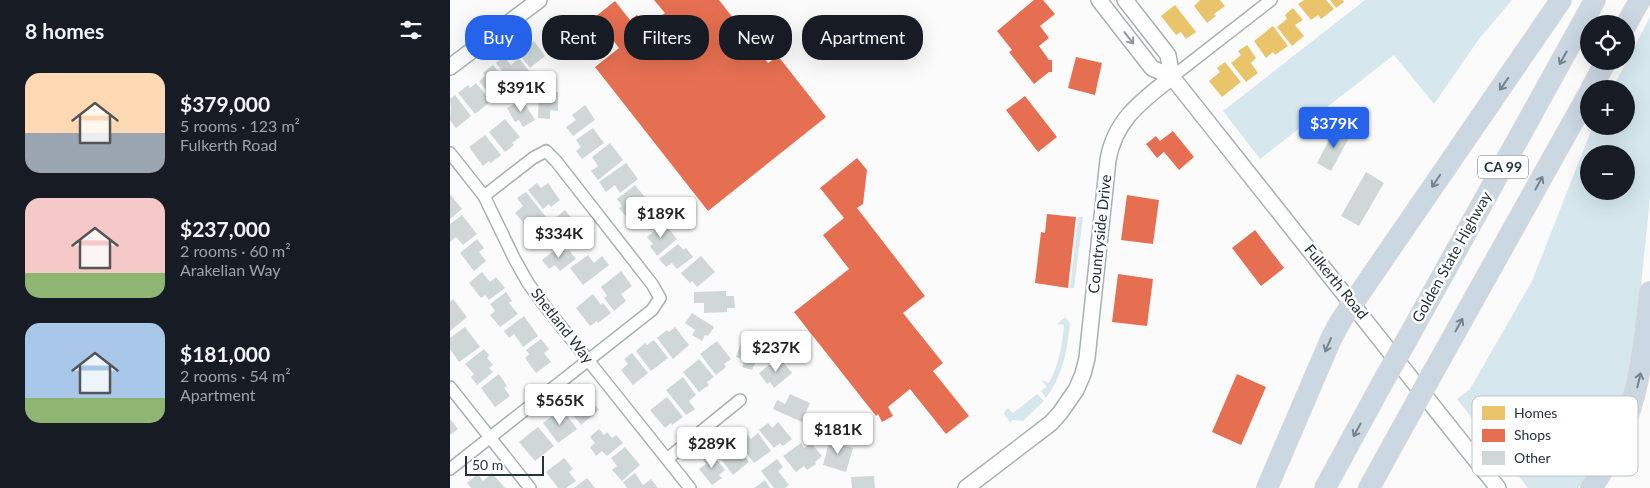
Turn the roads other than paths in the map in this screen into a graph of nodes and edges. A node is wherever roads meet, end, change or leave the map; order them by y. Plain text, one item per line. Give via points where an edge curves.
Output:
1 (539, 0) edge
2 (1099, 0) edge
3 (1124, 0) edge
4 (1271, 0) edge
5 (1561, 0) edge
6 (1595, 0) edge
7 (1640, 0) edge
8 (1632, 15) edge
9 (450, 67) edge
10 (1172, 77) junction
11 (1580, 108) edge
12 (450, 153) edge
13 (484, 196) junction
14 (1650, 292) edge
15 (1353, 303) junction
16 (588, 360) junction
17 (450, 387) edge
18 (1634, 396) edge
19 (740, 400) dead end
20 (490, 438) junction
21 (1472, 455) edge
22 (667, 459) junction
23 (450, 469) edge
24 (1489, 476) edge
25 (1598, 476) edge
26 (530, 488) edge
27 (690, 488) edge
28 (966, 488) edge
29 (1267, 488) edge
30 (1325, 488) edge
31 (1369, 488) edge
32 (1498, 488) edge
33 (1591, 488) edge

1 - 9 street
2 -> 10 street, Fulkerth Road via 1152,68
3 - 10 street, Fulkerth Road via 1168,55
4 - 10 street, Countryside Drive
5 -> 15 highway
6 -> 30 highway, Golden State Highway / CA 99, bridge
7 - 8 highway
10 - 15 street, Fulkerth Road
10 - 28 street, Countryside Drive via 1128,114 1110,150 1087,358 1076,390 1050,423
31 -> 11 highway, CA 99, bridge
12 - 13 street, Shetland Way
13 - 16 street, Shetland Way via 528,283
13 - 16 street via 546,151 652,284 660,298 652,310
18 -> 14 highway via 1641,371
15 - 21 street, Fulkerth Road
15 -> 29 highway via 1331,339
16 - 20 street
16 - 22 street, Shetland Way
17 - 20 street
19 - 22 street
20 - 23 street
20 - 26 street
22 - 27 street, Shetland Way
24 - 32 street, Fulkerth Road
33 -> 25 highway

